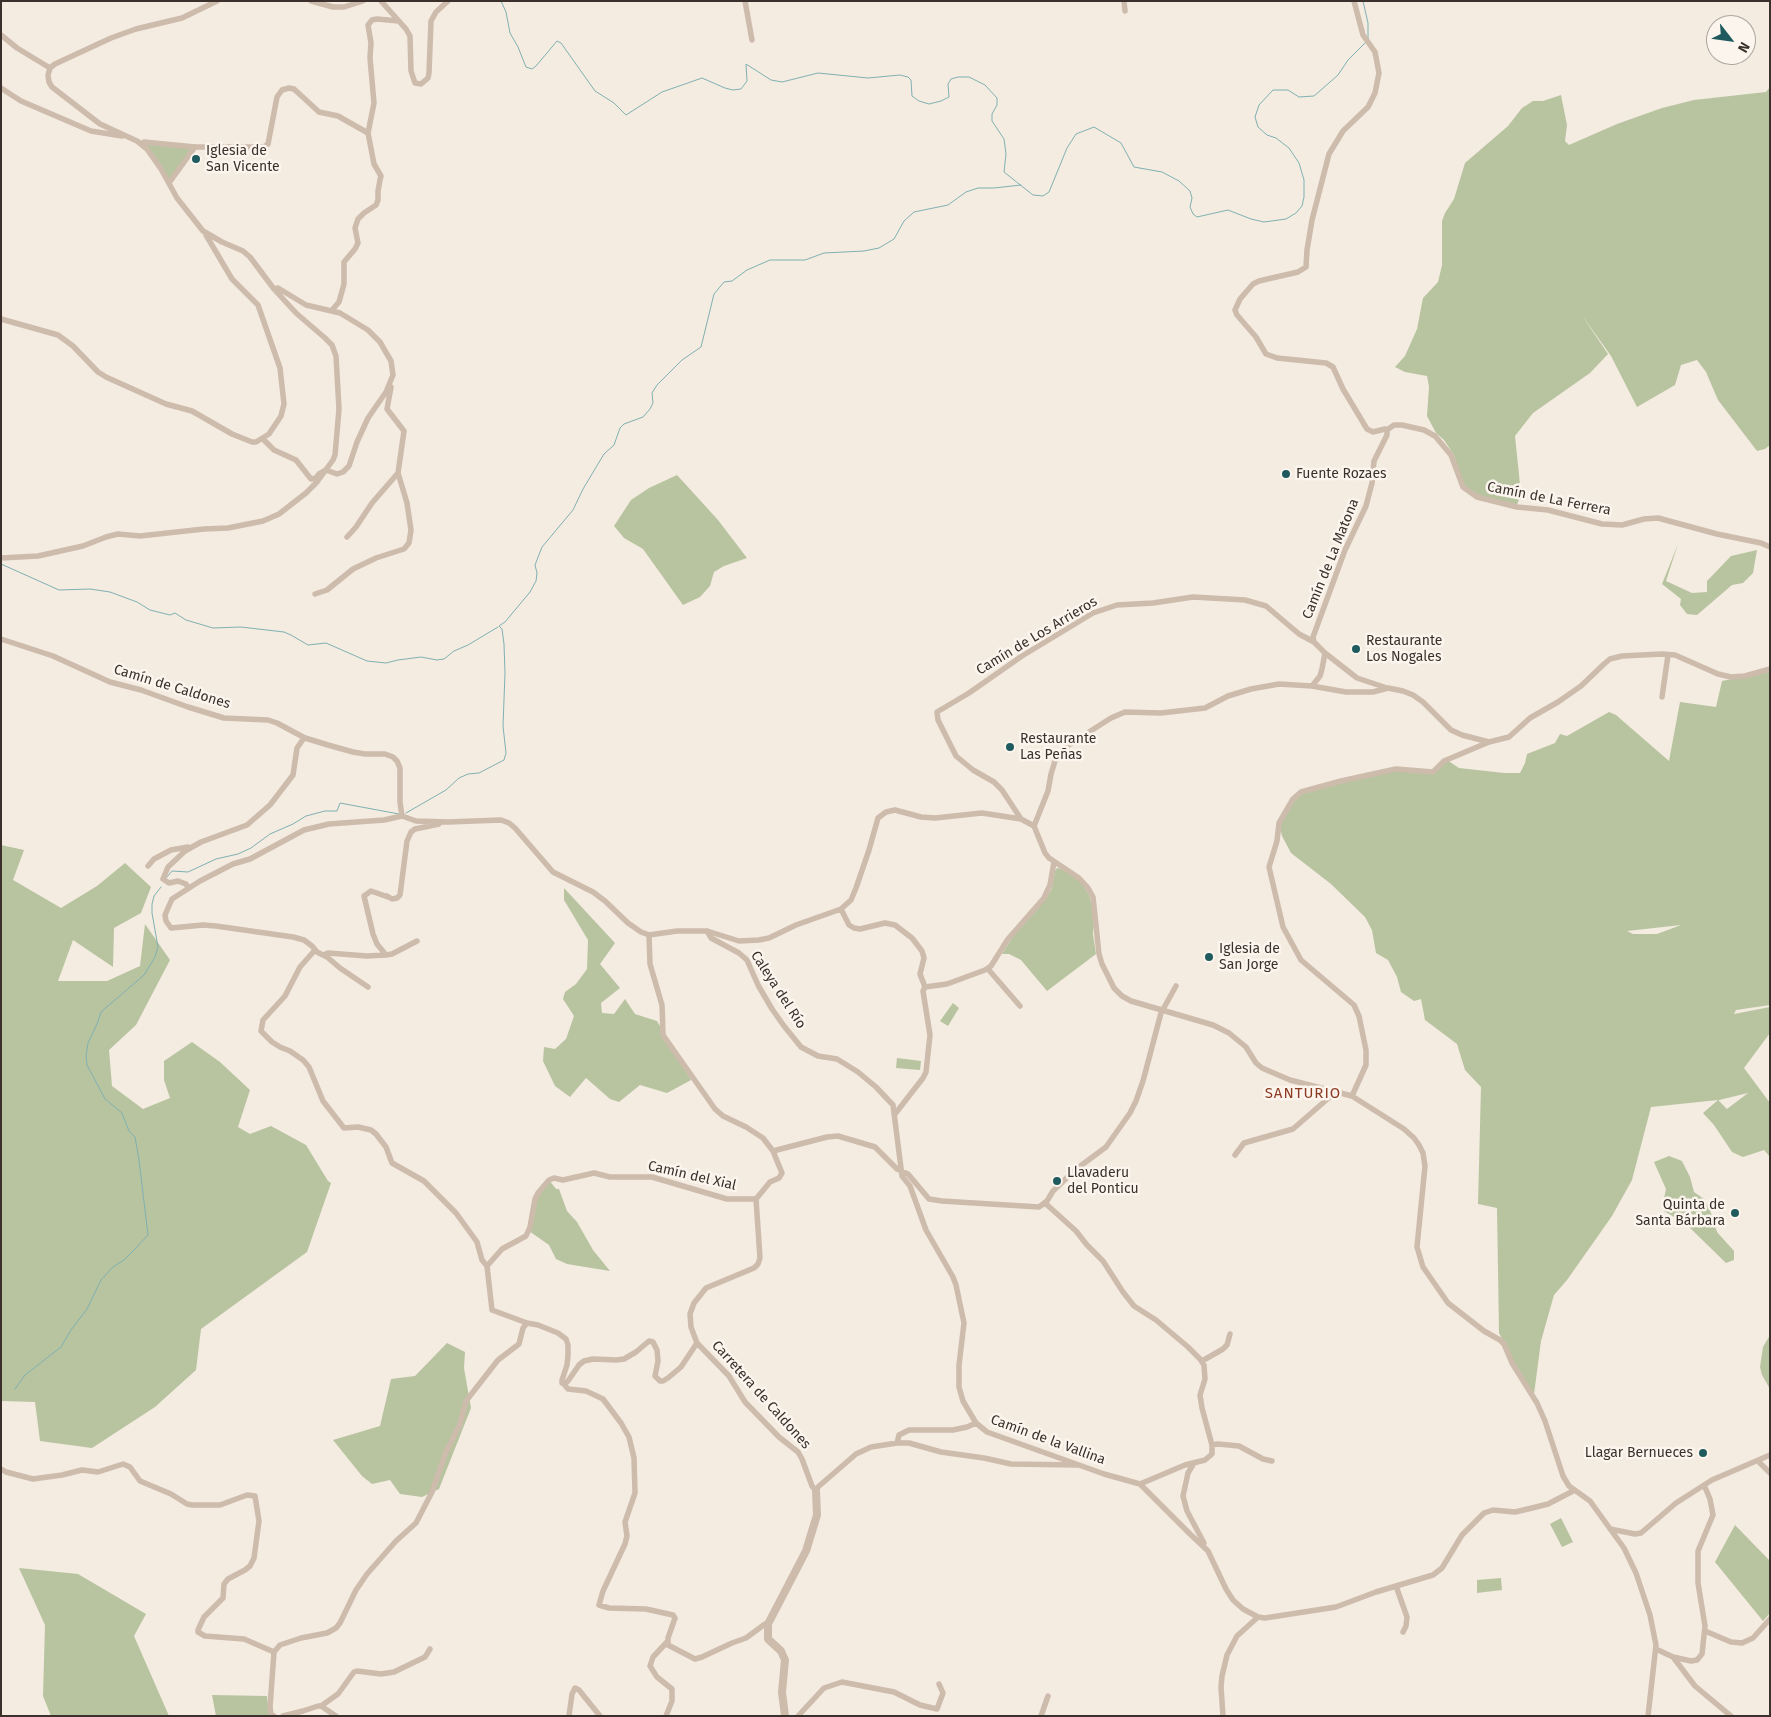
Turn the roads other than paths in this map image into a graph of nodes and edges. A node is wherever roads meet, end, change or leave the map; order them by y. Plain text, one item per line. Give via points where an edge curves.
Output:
1 (217, 1) edge
2 (311, 1) edge
3 (363, 1) edge
4 (381, 1) edge
5 (448, 1) edge
6 (745, 1) edge
7 (1124, 1) edge
8 (1354, 1) edge
9 (1125, 12) dead end
10 (399, 21) junction
11 (1, 35) edge
12 (752, 40) dead end
13 (50, 68) junction
14 (1, 88) edge
15 (368, 133) junction
16 (126, 136) junction
17 (141, 144) junction
18 (196, 148) junction
19 (169, 183) junction
20 (204, 231) junction
21 (274, 288) junction
22 (339, 302) junction
23 (332, 310) junction
24 (346, 317) junction
25 (1, 319) edge
26 (393, 375) junction
27 (1387, 430) junction
28 (263, 438) junction
29 (326, 470) junction
30 (398, 474) junction
31 (347, 538) dead end
32 (1770, 547) edge
33 (1, 558) edge
34 (315, 594) dead end
35 (1, 640) edge
36 (1314, 642) junction
37 (1325, 653) junction
38 (1668, 655) junction
39 (1770, 669) edge
40 (1312, 686) junction
41 (1388, 688) junction
42 (1662, 697) dead end
43 (304, 738) junction
44 (1488, 742) junction
45 (402, 816) junction
46 (1021, 819) junction
47 (448, 822) junction
48 (1034, 826) junction
49 (193, 847) junction
50 (1054, 862) junction
51 (148, 866) dead end
52 (188, 888) junction
53 (841, 908) junction
54 (708, 931) junction
55 (649, 934) junction
56 (417, 941) dead end
57 (315, 950) junction
58 (324, 955) junction
59 (386, 955) junction
60 (988, 969) junction
61 (1176, 986) dead end
62 (368, 987) dead end
63 (925, 988) junction
64 (1020, 1006) dead end
65 (1162, 1009) junction
66 (1334, 1091) junction
67 (1352, 1096) junction
68 (895, 1114) junction
69 (773, 1152) junction
70 (1235, 1155) dead end
71 (901, 1170) junction
72 (756, 1199) junction
73 (1045, 1203) junction
74 (486, 1266) junction
75 (527, 1323) junction
76 (1230, 1334) dead end
77 (697, 1343) junction
78 (1202, 1361) junction
79 (564, 1384) junction
80 (976, 1423) junction
81 (897, 1443) junction
82 (1212, 1445) junction
83 (1770, 1455) edge
84 (1272, 1461) dead end
85 (1758, 1461) junction
86 (1194, 1463) junction
87 (1079, 1465) junction
88 (1, 1468) edge
89 (1770, 1473) edge
90 (1140, 1484) junction
91 (1704, 1485) junction
92 (1575, 1490) junction
93 (816, 1491) junction
94 (1610, 1529) junction
95 (1203, 1546) junction
96 (1396, 1586) junction
97 (1258, 1617) junction
98 (1770, 1620) edge
99 (768, 1624) junction
100 (1705, 1631) junction
101 (1403, 1632) dead end
102 (667, 1642) junction
103 (1656, 1649) junction
104 (430, 1650) dead end
105 (274, 1652) junction
106 (1673, 1657) junction
107 (940, 1684) dead end
108 (1048, 1696) dead end
109 (321, 1706) junction
110 (274, 1716) edge
111 (283, 1716) edge
112 (336, 1716) edge
113 (569, 1716) edge
114 (600, 1716) edge
115 (666, 1716) edge
116 (785, 1716) edge
117 (798, 1716) edge
118 (1041, 1716) edge
119 (1223, 1716) edge
120 (1648, 1716) edge
121 (1731, 1716) edge

1 - 13 street via 182,18 111,38
2 - 3 street via 333,7
4 - 10 street
5 - 10 street via 431,21 429,73 421,84 412,79 410,36
6 - 12 street
7 - 9 street
8 - 27 street, Camín de La Ferrera via 1365,37 1375,52 1379,73 1376,93 1368,107 1343,131 1330,154 1312,220 1304,270 1253,284 1240,298 1235,310 1266,354 1333,367 1367,429 1373,432
10 - 15 street via 377,19 368,25 374,97
11 - 13 street
13 - 16 street via 48,75 52,87 100,124
14 - 16 street via 21,101 91,132
15 - 18 street via 338,116 319,112 289,88 282,90 277,97 268,144 264,147
15 - 22 street via 374,164 381,176 378,200 354,228 358,243 344,262 344,284
16 - 17 street
17 - 18 street
17 - 19 street
18 - 19 street
19 - 20 street
20 - 21 street via 243,251
20 - 28 street via 232,279 258,305 280,368 284,404 276,425
21 - 23 street via 306,305
21 - 29 street via 332,345 336,356 339,409 335,454
22 - 23 street
22 - 24 street
23 - 24 street
24 - 26 street via 368,330 380,342 391,360
25 - 28 street via 58,335 98,372 122,385 192,411 252,442
26 - 29 street via 368,418 349,466 337,474
26 - 30 street via 387,409 404,431
27 - 32 street, Camín de La Ferrera via 1402,425 1435,436 1451,455 1463,487 1476,497 1602,524 1622,525 1644,518 1658,518
27 - 36 street, Camín de La Matona via 1374,461 1366,506 1345,550 1314,633
28 - 29 street via 274,450 296,460 311,479
29 - 33 street via 306,493 279,514 263,521 228,528 140,536 118,534 38,556
30 - 31 street
30 - 34 street via 406,496 411,530 407,547 353,569 327,590
35 - 43 street, Camín de Caldones via 53,656 110,682 224,718 268,720
36 - 37 street, Camín de La Matona
36 - 46 street, Camín de Los Arrieros via 1299,634 1266,606 1245,600 1193,597 1117,605 1093,613 937,712 956,756 972,770 994,782
37 - 40 street via 1320,676
37 - 41 street, Camín de La Matona via 1357,678
38 - 39 street via 1731,676
38 - 42 street
38 - 44 street via 1610,659 1581,686 1530,718 1509,737
40 - 41 street via 1346,692
40 - 48 street via 1264,685 1228,696 1205,708 1160,713 1125,712 1111,718 1067,746 1055,761 1048,792
41 - 44 street, Camín de La Matona via 1413,695 1451,730
43 - 45 street, Camín de Caldones via 353,752 393,757 400,768
43 - 49 street via 297,748 293,775 270,805 247,825
44 - 67 street via 1444,761 1433,772 1396,770 1341,780 1301,792 1280,823 1269,867 1283,927 1301,960 1354,1005 1358,1016 1366,1065
45 - 47 street via 416,821
45 - 52 street via 328,824 304,830
46 - 48 street
46 - 53 street via 982,813 935,818 894,810 886,812 878,818 851,900
47 - 55 street via 501,820 509,823 553,872 593,892 628,923
47 - 59 street via 411,832 397,898 371,891 364,896 373,934
48 - 50 street via 1045,853
49 - 51 street via 170,850
49 - 52 street via 168,867 163,879 169,883 178,881
50 - 60 street via 1044,898 1008,939
50 - 65 street via 1079,878 1093,897 1098,954 1114,988 1126,999
52 - 57 street via 172,899 165,915 171,928 210,925 293,937 304,940
53 - 54 street via 769,938 739,941
53 - 63 street via 849,925 854,928 886,923 895,925 912,938 924,958 920,974
54 - 55 street
54 - 68 street, Caleya del Río via 711,938 746,960 772,1009 801,1047 818,1056 837,1059 858,1072 893,1105
55 - 69 street via 650,964 662,1005 664,1035 719,1113 758,1135
56 - 59 street
57 - 58 street
57 - 74 street via 300,967 284,996 263,1020 261,1031 272,1042 304,1060 323,1101 344,1128 371,1130 386,1147 392,1164 424,1181 456,1213 477,1242
58 - 59 street
58 - 62 street
60 - 63 street via 947,984
60 - 64 street
61 - 65 street
63 - 68 street via 930,1035 926,1072
65 - 66 street via 1229,1033 1246,1047 1256,1063 1272,1073
65 - 73 street via 1134,1106 1106,1147 1075,1170
66 - 67 street
66 - 70 street via 1293,1129 1244,1143
67 - 92 street via 1404,1129 1419,1145 1424,1160 1417,1247 1421,1262 1444,1299 1504,1344 1537,1403 1563,1476
68 - 71 street, Camín de la Vallina
69 - 71 street via 838,1136 875,1147
69 - 72 street via 782,1173
71 - 73 street via 934,1200 1035,1208
71 - 80 street, Camín de la Vallina via 926,1230 956,1285 964,1323 960,1387 963,1401
72 - 74 street, Camín del Xial via 728,1199 652,1177 610,1178 594,1173 563,1180 554,1178 535,1199 526,1236 502,1249
72 - 77 street, Carretera de Caldones via 758,1264 706,1288 694,1302 690,1314
73 - 78 street via 1103,1261 1134,1306 1166,1328
74 - 75 street via 492,1310
75 - 79 street via 566,1339 568,1354 562,1380
75 - 105 street via 520,1344 498,1360 466,1402 432,1492 416,1523 367,1574 340,1623 328,1632 280,1645
76 - 78 street via 1224,1349
77 - 79 street via 681,1367 663,1381 655,1376 657,1350 649,1341 624,1359 584,1361
77 - 93 street, Carretera de Caldones via 729,1376 746,1402 798,1452
78 - 82 street via 1205,1374 1201,1403
79 - 102 street via 568,1390 586,1391 603,1399 622,1423 634,1458 635,1493 625,1522 626,1544 599,1605 673,1615 675,1618
80 - 81 street via 953,1430 909,1430 899,1435
80 - 87 street, Camín de la Vallina via 987,1432
81 - 87 street via 1011,1464
81 - 93 street via 871,1447 856,1454
82 - 84 street via 1239,1446
82 - 86 street via 1208,1459
83 - 85 street
85 - 89 street
85 - 91 street
86 - 90 street
86 - 95 street via 1184,1485 1183,1496
87 - 90 street, Camín de la Vallina
88 - 105 street via 33,1479 82,1470 98,1472 123,1464 130,1467 140,1481 192,1506 220,1505 247,1494 254,1496 259,1521 254,1558 250,1566 224,1584 223,1598 204,1618 198,1632 205,1636 244,1639
90 - 95 street, Camín de la Vallina
91 - 94 street via 1676,1502 1641,1533
91 - 100 street via 1713,1515 1698,1551 1698,1583
92 - 94 street via 1590,1501
92 - 96 street via 1548,1504 1515,1512 1493,1510 1484,1514 1462,1535 1437,1573
93 - 99 street, Carretera de Caldones via 817,1515 806,1551
94 - 103 street via 1624,1548 1642,1588
95 - 97 street, Camín de la Vallina via 1233,1600
96 - 97 street via 1336,1607
96 - 101 street via 1407,1617
97 - 119 street via 1237,1636 1228,1655 1222,1676
98 - 100 street via 1753,1638 1742,1643
99 - 102 street via 746,1638 699,1658 688,1656
99 - 116 street via 768,1639 781,1651 785,1660 782,1692
100 - 106 street via 1703,1649 1697,1660 1691,1662
102 - 115 street via 653,1657 650,1666 653,1673 672,1689 672,1701
103 - 106 street
103 - 120 street
104 - 109 street via 425,1657 394,1672 354,1672 338,1694
105 - 110 street via 270,1707
106 - 121 street via 1695,1686
107 - 117 street via 943,1693 937,1710 894,1692 842,1682 824,1688
108 - 118 street
109 - 111 street
109 - 112 street
113 - 114 street via 575,1688

